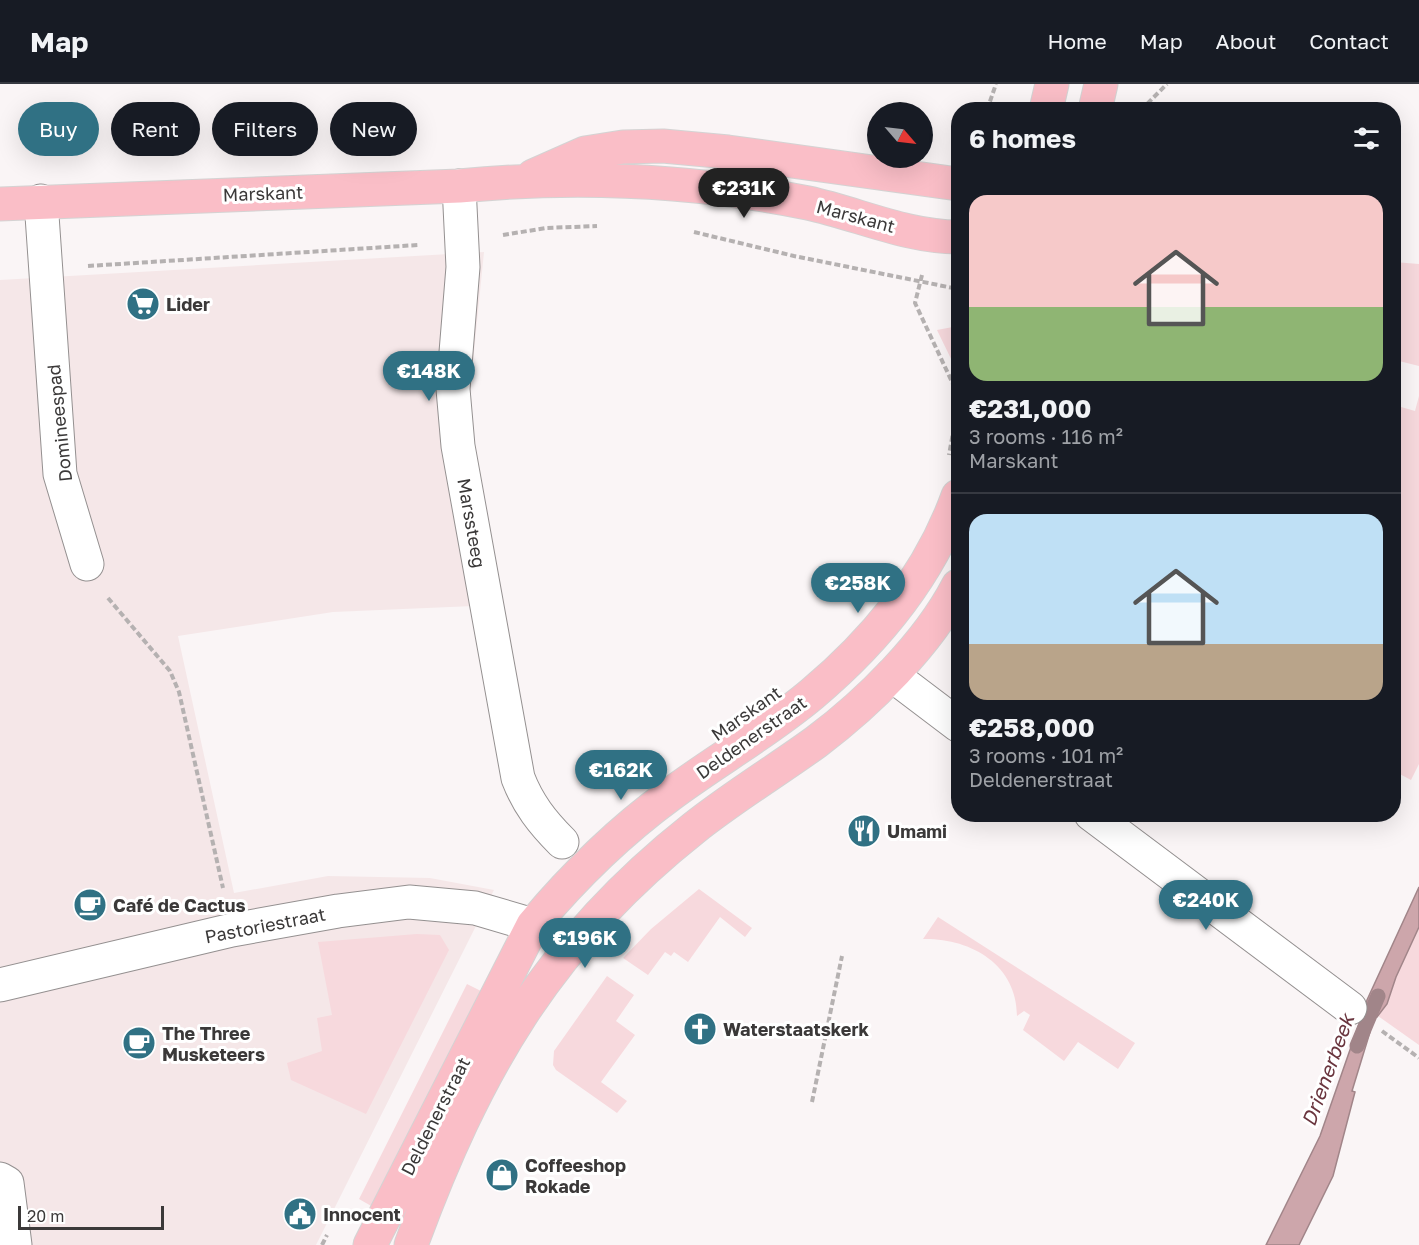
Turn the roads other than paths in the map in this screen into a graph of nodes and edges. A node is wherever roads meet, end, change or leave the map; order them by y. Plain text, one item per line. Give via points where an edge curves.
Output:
1 (1052, 84) edge
2 (1101, 84) edge
3 (1048, 102) edge
4 (1097, 102) edge
5 (525, 180) junction
6 (951, 183) edge
7 (459, 186) junction
8 (41, 201) junction
9 (0, 204) edge
10 (951, 242) edge
11 (951, 518) edge
12 (87, 564) road end
13 (951, 596) edge
14 (892, 675) junction
15 (951, 719) edge
16 (1102, 822) edge
17 (562, 842) dead end
18 (533, 925) junction
19 (0, 985) edge
20 (1350, 1008) dead end
21 (4, 1181) edge
22 (15, 1245) edge
23 (370, 1245) edge
24 (411, 1245) edge

1 - 3 main road
2 - 4 main road
5 - 6 main road, Marskant via 585,153 663,146
5 - 7 main road, Marskant
5 - 10 main road, Marskant via 681,184 808,203
7 - 8 main road, Marskant
7 - 17 street, Marssteeg via 463,267 454,367 458,446 518,778 527,801
8 - 9 main road, Marskant
8 - 12 street, Domineespad via 60,474
11 - 18 main road, Deldenerstraat via 926,565 866,645 811,695 619,835 566,886
13 - 14 main road, Deldenerstraat
14 - 15 street
14 - 24 main road, Deldenerstraat via 817,741 693,829 597,915 567,950 518,1016 476,1090 444,1156
16 - 20 street
18 - 19 street, Pastoriestraat via 475,908 409,902 338,910 232,930
18 - 23 main road, Deldenerstraat
21 - 22 street

